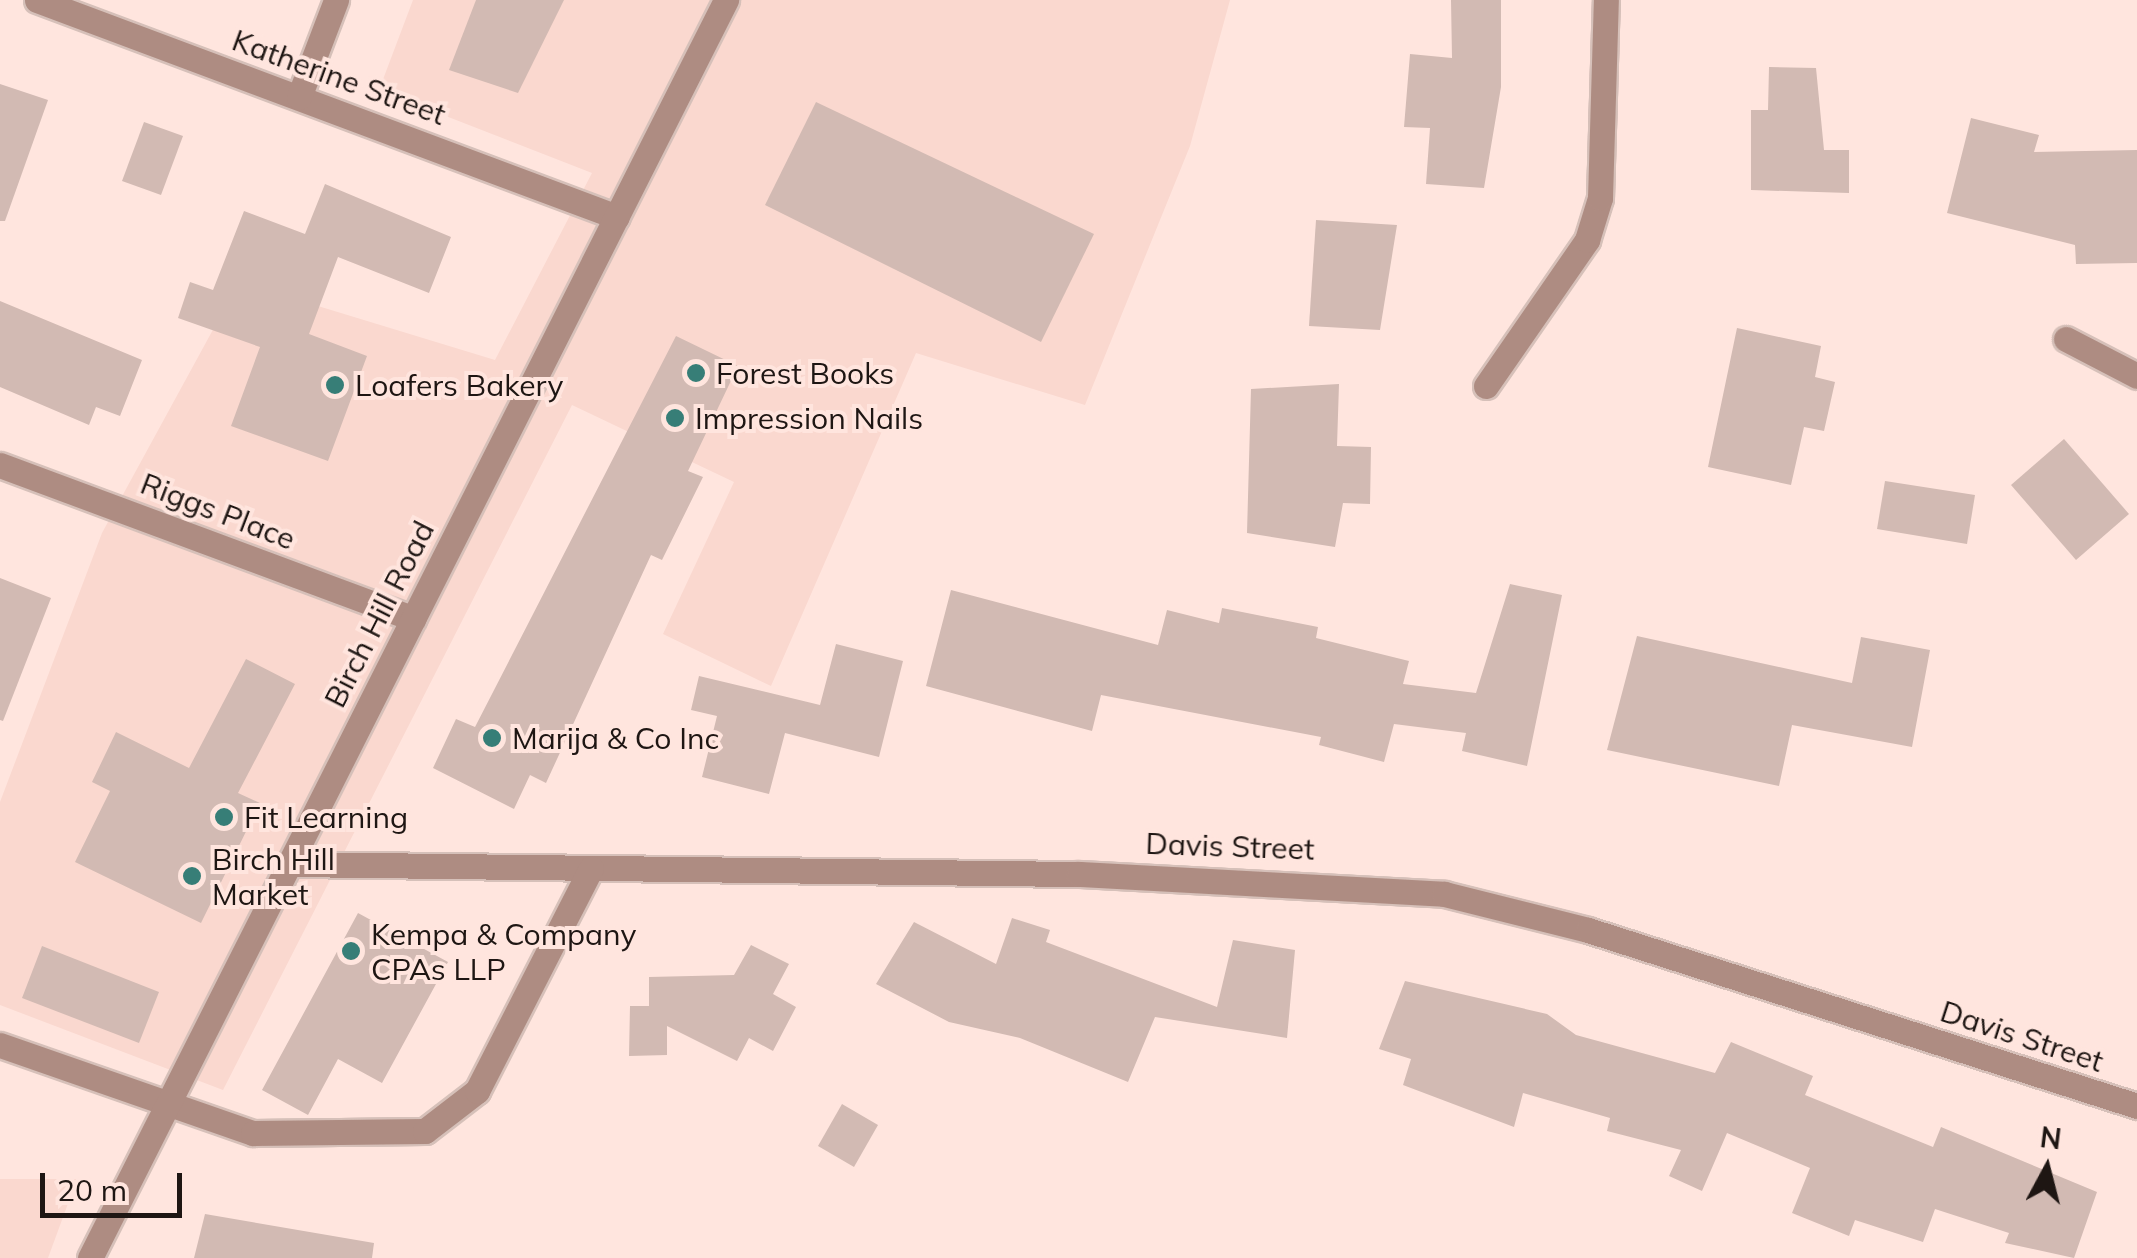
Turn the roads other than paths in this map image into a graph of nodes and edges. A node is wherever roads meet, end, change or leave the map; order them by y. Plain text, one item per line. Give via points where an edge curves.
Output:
1 (37, 0) edge
2 (336, 0) edge
3 (726, 0) edge
4 (1606, 0) edge
5 (300, 97) junction
6 (618, 217) junction
7 (2066, 338) dead end
8 (2137, 376) edge
9 (1486, 386) dead end
10 (0, 465) edge
11 (413, 618) junction
12 (288, 864) junction
13 (591, 868) junction
14 (0, 1045) edge
15 (166, 1106) junction
16 (2137, 1106) edge
17 (90, 1258) edge

1 - 5 street, Katherine Street
2 - 5 street
3 - 6 street, Birch Hill Road
4 - 9 street via 1600,198 1587,240
5 - 6 street, Katherine Street
6 - 11 street, Birch Hill Road
7 - 8 street
10 - 11 street, Riggs Place
11 - 12 street, Birch Hill Road
12 - 13 street, Davis Street
12 - 15 street, Birch Hill Road
13 - 15 street via 478,1091 426,1131 252,1133
13 - 16 street, Davis Street via 1323,880 1444,894 1588,930
14 - 15 street
15 - 17 street, Birch Hill Road

